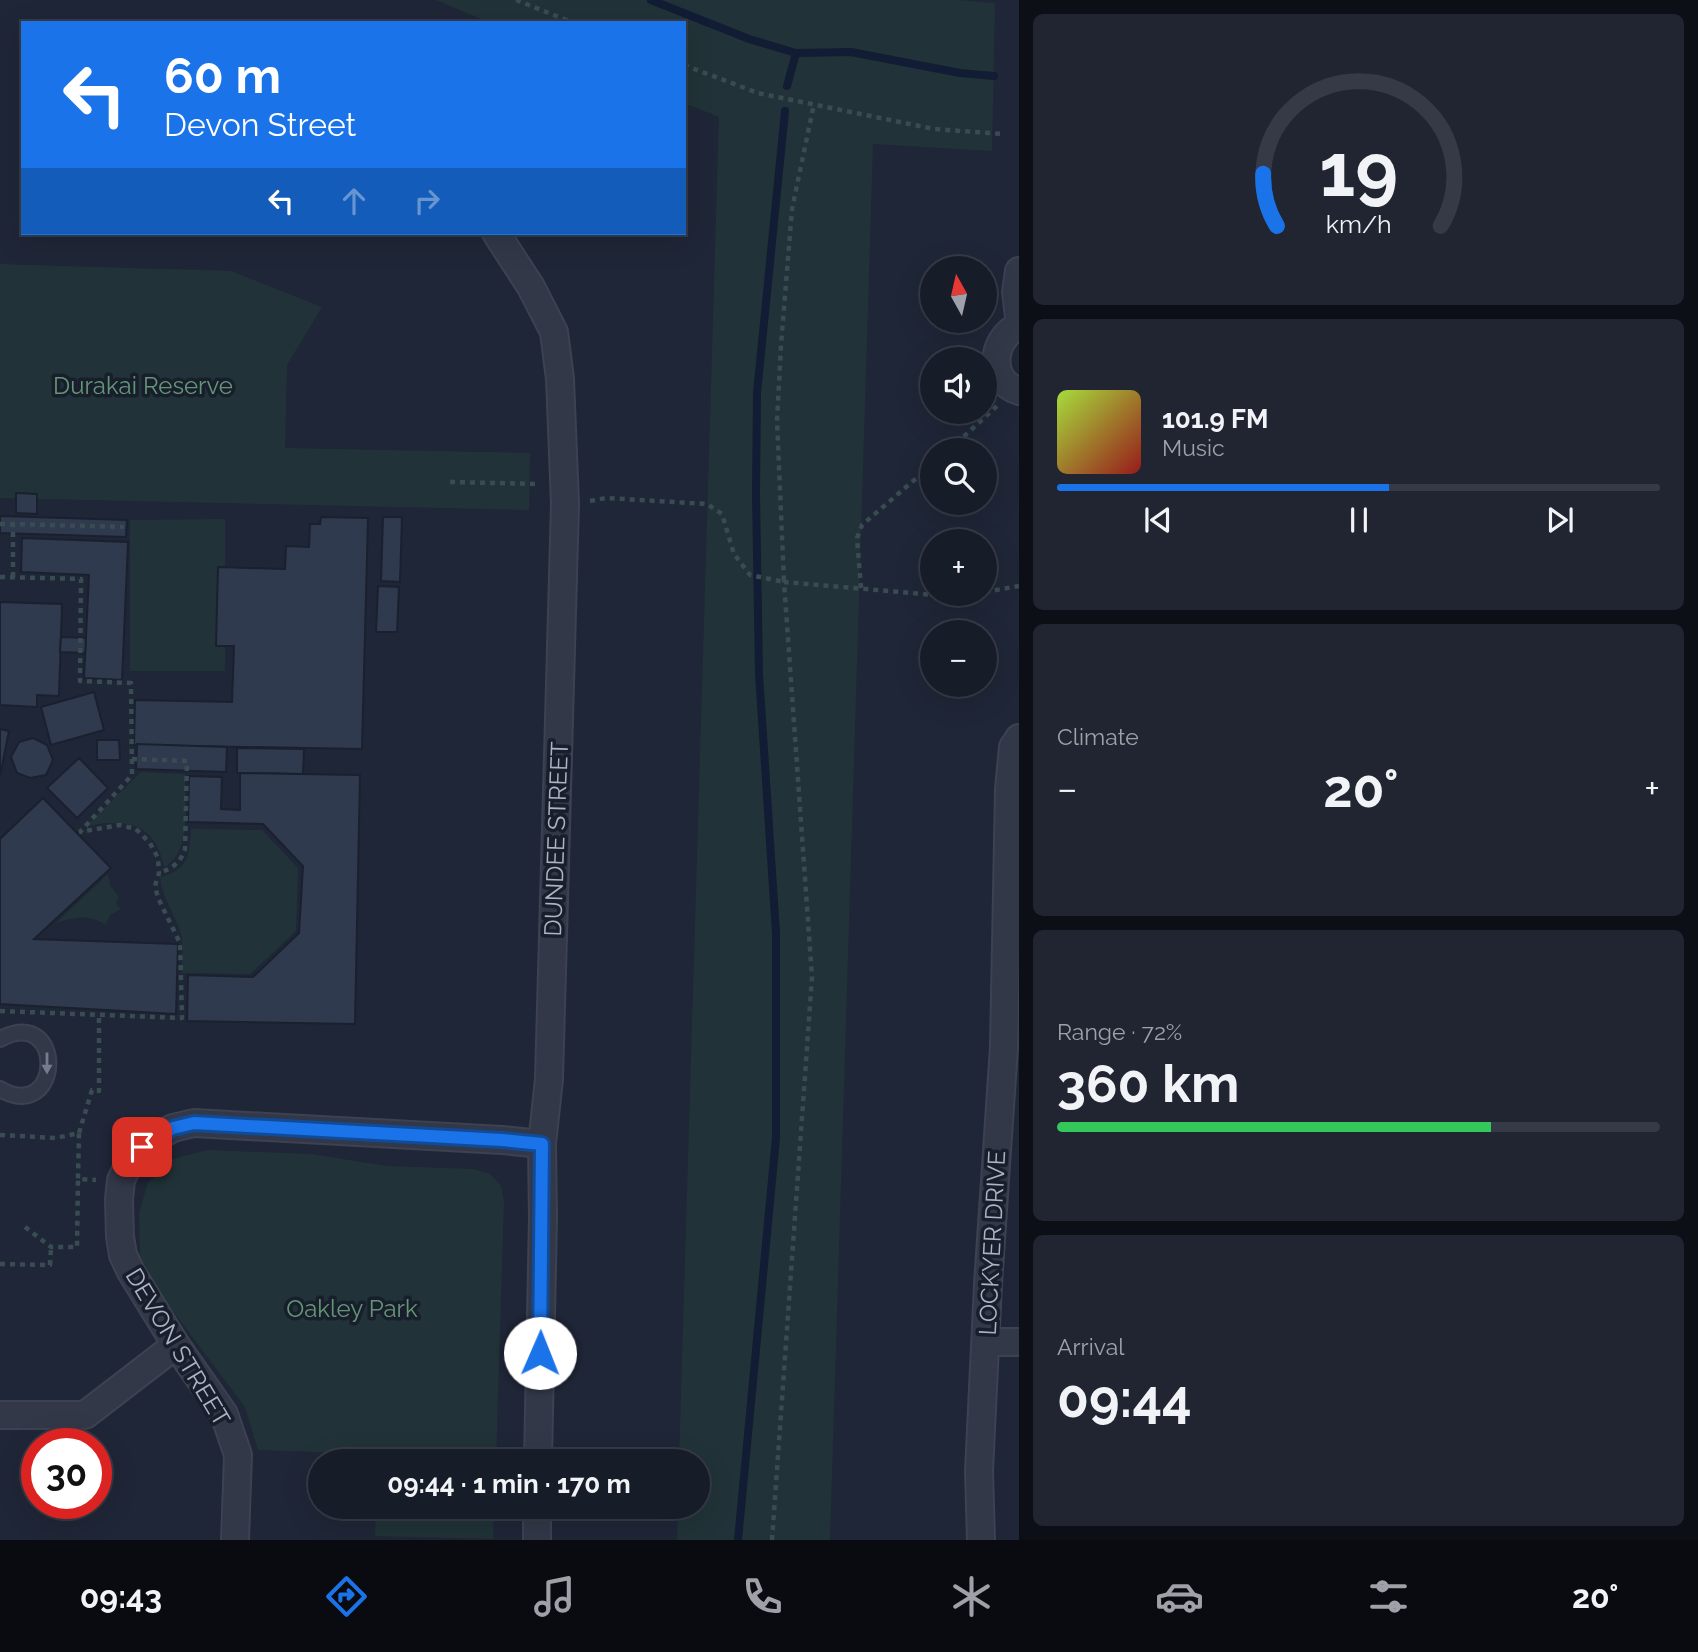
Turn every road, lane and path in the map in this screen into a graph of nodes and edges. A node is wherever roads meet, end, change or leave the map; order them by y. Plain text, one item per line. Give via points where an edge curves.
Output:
1 (516, 0) edge
2 (569, 21) edge
3 (686, 66) edge
4 (814, 104) junction
5 (1003, 134) dead end
6 (496, 235) edge
7 (1019, 271) edge
8 (1019, 317) edge
9 (1019, 326) edge
10 (1013, 389) edge
11 (962, 438) edge
12 (920, 475) edge
13 (450, 482) dead end
14 (565, 495) junction
15 (0, 524) edge
16 (13, 524) junction
17 (124, 527) dead end
18 (0, 577) edge
19 (13, 577) junction
20 (784, 582) junction
21 (1019, 586) edge
22 (861, 588) junction
23 (997, 590) edge
24 (920, 593) edge
25 (1019, 738) edge
26 (132, 759) junction
27 (159, 873) junction
28 (0, 1011) edge
29 (99, 1015) junction
30 (0, 1039) edge
31 (0, 1089) edge
32 (79, 1133) junction
33 (0, 1135) edge
34 (542, 1144) junction
35 (78, 1179) junction
36 (121, 1180) junction
37 (25, 1227) dead end
38 (51, 1247) junction
39 (0, 1264) edge
40 (986, 1342) junction
41 (1019, 1342) edge
42 (176, 1345) junction
43 (0, 1415) edge
44 (538, 1449) edge
45 (537, 1519) edge
46 (234, 1540) edge
47 (537, 1540) edge
48 (772, 1540) edge
49 (981, 1540) edge

1 - 2 path
3 - 4 path via 758,93
4 - 5 path via 934,129
4 - 20 path via 792,209 781,345 777,421
6 - 14 street, DUNDEE STREET via 554,332
7 - 8 street
9 - 10 street via 1004,336 997,353 998,372
10 - 11 path
12 - 22 path via 862,525 857,538
13 - 14 path
14 - 20 path via 707,504 722,514 734,554 750,575
14 - 34 street, DUNDEE STREET via 549,1079
15 - 16 path
16 - 17 path
16 - 19 path
18 - 19 path
19 - 26 path via 81,579 79,681 131,683
20 - 22 path
20 - 48 path via 812,977
21 - 23 path
22 - 24 path
25 - 40 street, LOCKYER DRIVE via 1013,747 1009,789 1004,1047
26 - 27 path via 187,761 184,849 175,866
26 - 27 path via 132,775 79,832 120,825 136,829 158,858
27 - 29 path via 158,898 180,943 181,1018
28 - 29 path
29 - 32 path via 99,1091 92,1090
30 -> 31 lane via 29,1034 46,1047 50,1065 44,1083 25,1095
32 - 33 path via 56,1138
32 - 35 path
34 - 36 street, DEVON STREET via 194,1123 173,1128 142,1147
34 - 44 street, DUNDEE STREET
35 - 36 path
35 - 38 path via 76,1247
36 - 42 street, DEVON STREET via 123,1255
37 - 38 path
38 - 39 path via 50,1265
40 - 41 street
40 - 49 street, LOCKYER DRIVE via 979,1471
42 - 43 street via 85,1415
42 - 46 street, DEVON STREET via 224,1414 238,1455
45 - 47 street

